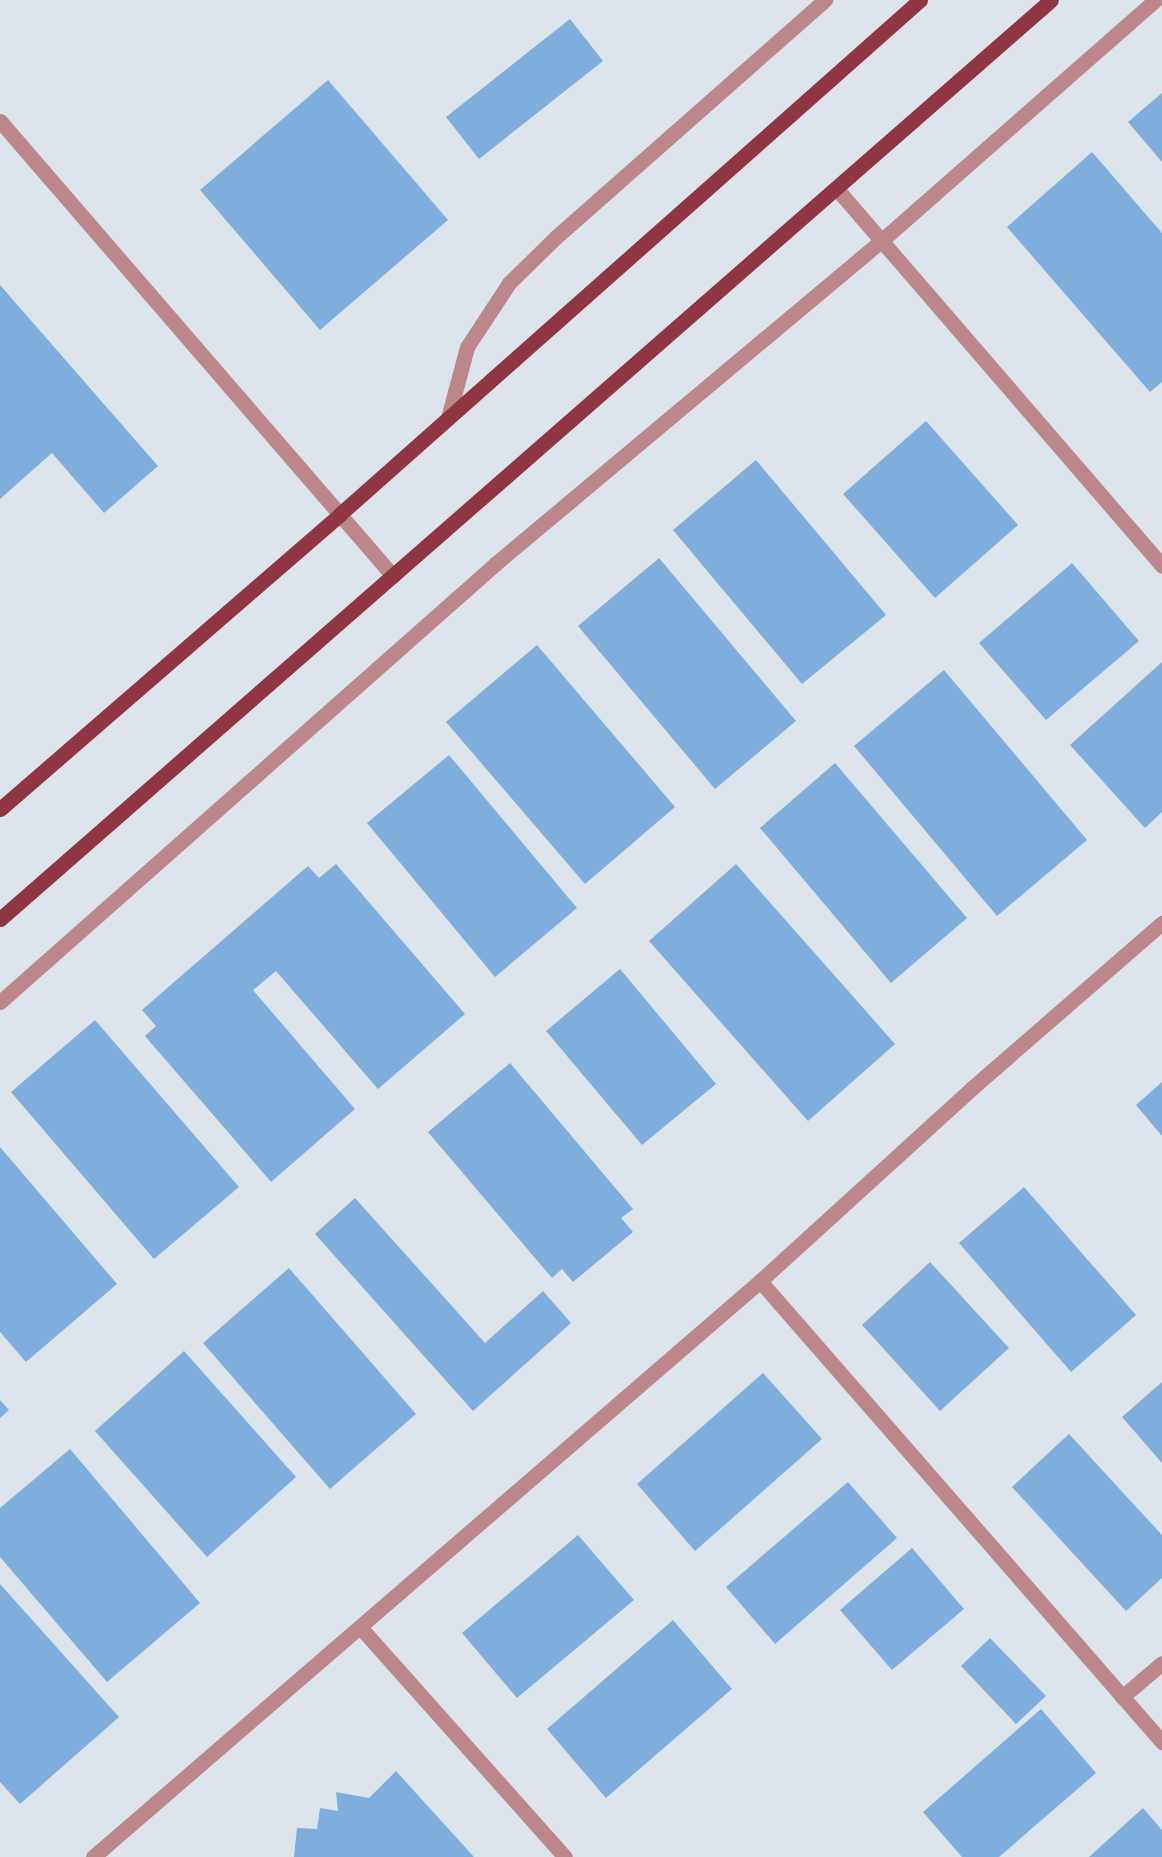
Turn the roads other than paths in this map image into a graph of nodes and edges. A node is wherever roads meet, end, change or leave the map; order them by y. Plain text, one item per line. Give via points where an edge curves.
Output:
1 (825, 0) edge
2 (920, 0) edge
3 (1051, 0) edge
4 (1155, 0) edge
5 (0, 121) edge
6 (836, 188) junction
7 (881, 241) junction
8 (448, 418) junction
9 (340, 514) junction
10 (1162, 566) edge
11 (393, 576) junction
12 (0, 809) edge
13 (0, 919) edge
14 (1162, 924) edge
15 (0, 1002) edge
16 (760, 1281) junction
17 (360, 1627) junction
18 (1162, 1663) edge
19 (1122, 1697) junction
20 (1162, 1742) edge
21 (93, 1857) edge
22 (565, 1857) edge

1 - 8 street via 509,283 467,347
2 - 8 main road
3 - 6 main road
4 - 7 street
5 - 9 street
6 - 7 street
6 - 11 main road
7 - 10 street
7 - 15 street via 495,564
8 - 9 main road
9 - 11 street
9 - 12 main road
11 - 13 main road
14 - 16 street via 972,1088
16 - 17 street
16 - 19 street
17 - 21 street
17 - 22 street
18 - 19 street
19 - 20 street

